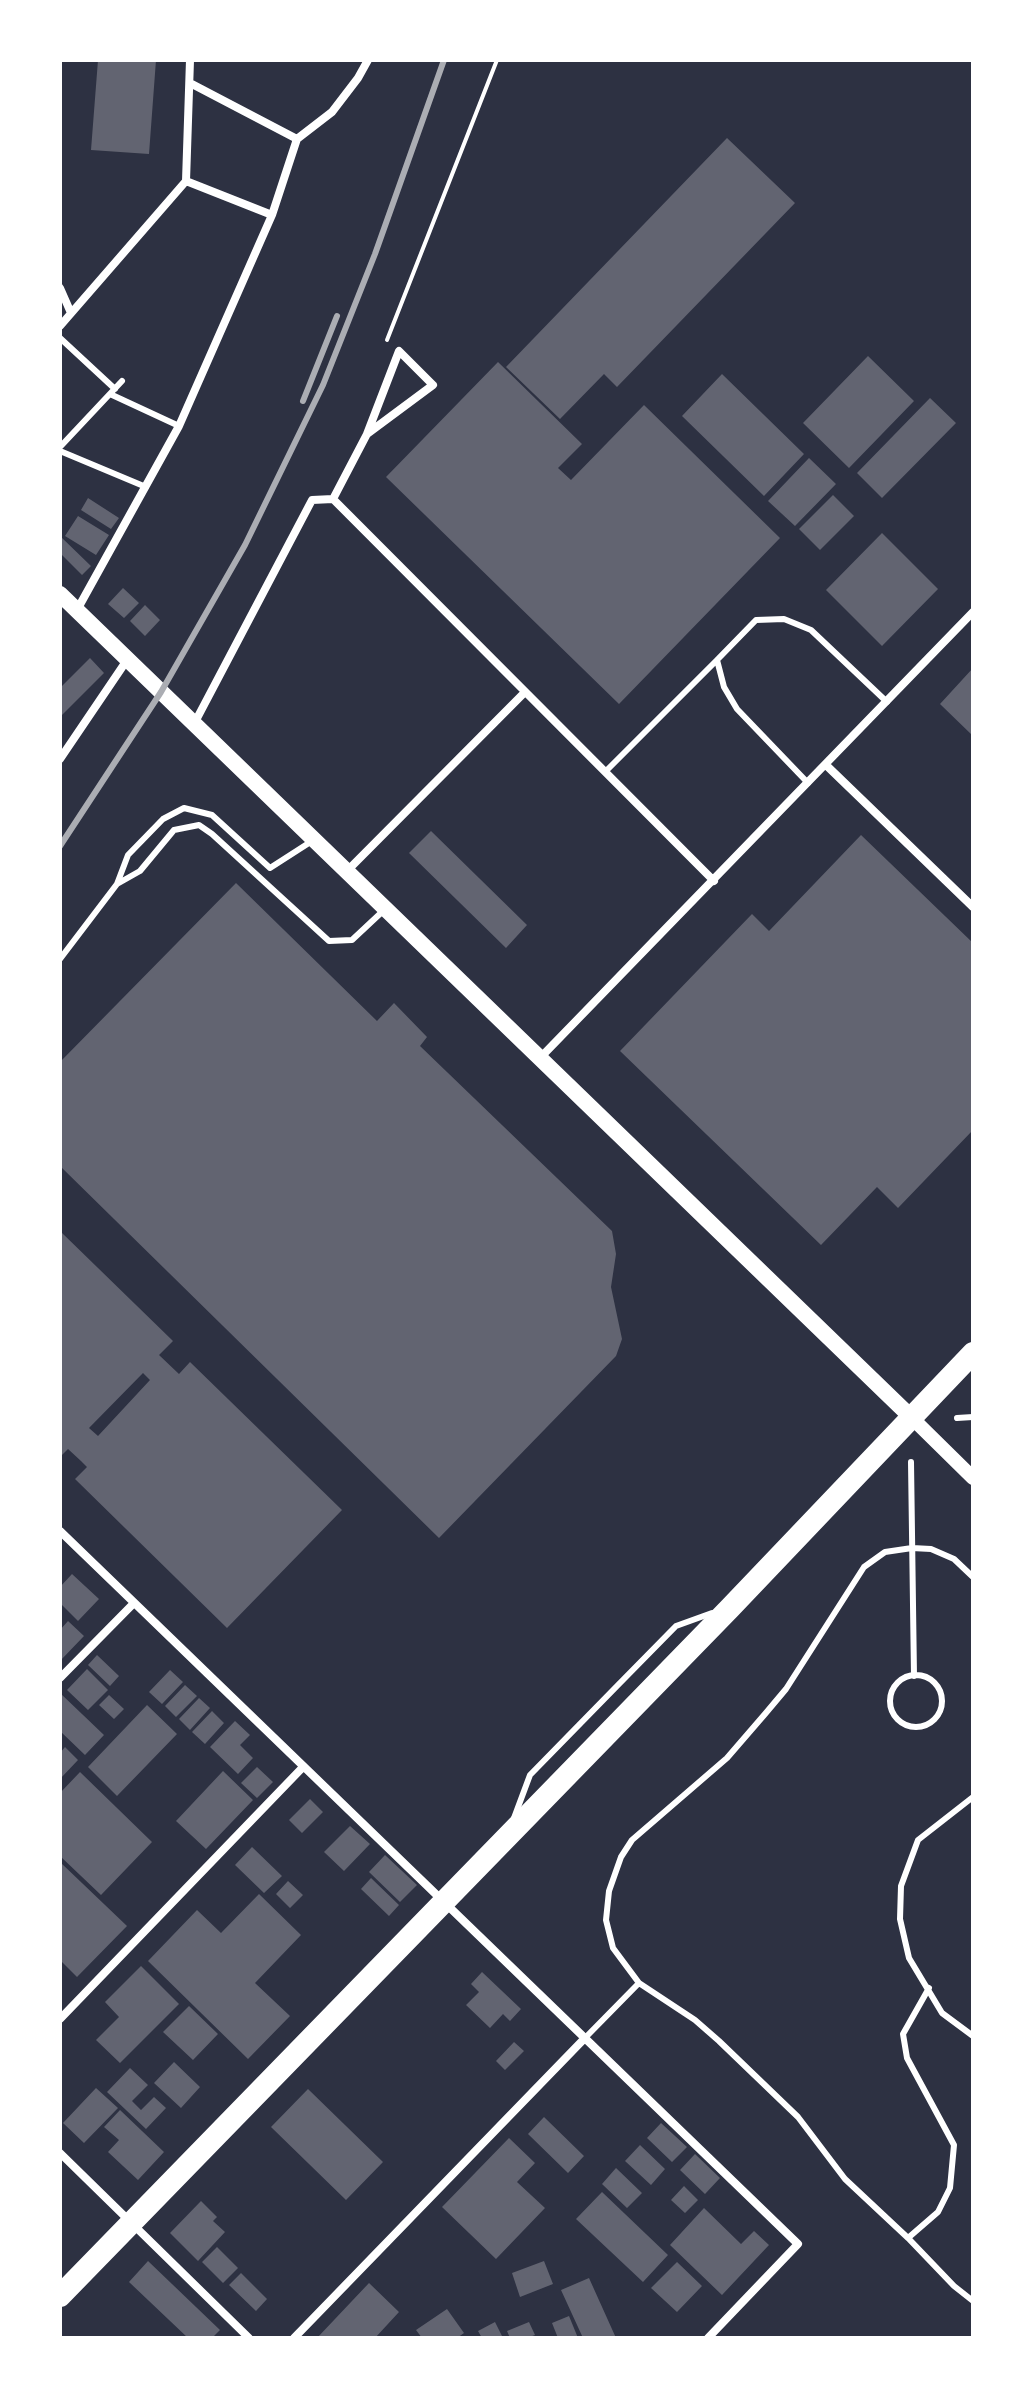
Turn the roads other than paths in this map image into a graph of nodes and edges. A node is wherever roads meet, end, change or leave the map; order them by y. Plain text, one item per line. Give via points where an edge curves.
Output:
1 (190, 60) edge
2 (368, 60) edge
3 (190, 83) junction
4 (297, 139) junction
5 (186, 181) junction
6 (272, 215) junction
7 (60, 288) edge
8 (60, 311) edge
9 (71, 313) junction
10 (60, 326) edge
11 (60, 338) edge
12 (122, 381) dead end
13 (112, 391) junction
14 (179, 426) junction
15 (367, 434) junction
16 (60, 449) edge
17 (146, 487) junction
18 (333, 499) junction
19 (60, 594) edge
20 (77, 610) junction
21 (973, 612) edge
22 (127, 660) junction
23 (717, 660) junction
24 (525, 692) junction
25 (887, 702) junction
26 (194, 724) junction
27 (60, 759) edge
28 (826, 765) junction
29 (605, 772) junction
30 (808, 783) junction
31 (314, 840) junction
32 (347, 871) junction
33 (714, 881) junction
34 (117, 884) junction
35 (973, 907) edge
36 (386, 909) junction
37 (60, 959) edge
38 (540, 1058) junction
39 (973, 1353) edge
40 (911, 1417) junction
41 (973, 1417) edge
42 (957, 1418) dead end
43 (911, 1462) dead end
44 (973, 1478) edge
45 (60, 1531) edge
46 (912, 1548) junction
47 (973, 1577) edge
48 (134, 1603) junction
49 (914, 1676) junction
50 (60, 1678) edge
51 (303, 1767) junction
52 (973, 1797) edge
53 (443, 1901) junction
54 (639, 1983) junction
55 (929, 1988) junction
56 (60, 2019) edge
57 (973, 2036) edge
58 (584, 2039) junction
59 (60, 2153) edge
60 (131, 2222) junction
61 (908, 2238) junction
62 (60, 2296) edge
63 (973, 2301) edge
64 (249, 2338) edge
65 (294, 2338) edge
66 (708, 2338) edge

1 - 3 street
2 - 4 street via 332,112
3 - 4 street
3 - 5 street
4 - 6 street
5 - 6 street
5 - 9 street
6 - 14 street
7 - 9 street
8 - 9 street
9 - 10 street
11 - 13 lane
12 - 13 lane
13 - 14 lane
13 - 16 lane
14 - 17 street
15 - 15 street via 433,385 399,351
15 - 18 street
16 - 17 lane
17 - 20 street
18 - 24 street
18 - 26 street via 312,500
19 - 20 main road
20 - 22 main road
21 - 25 street
22 - 26 main road
22 - 27 street
23 - 25 lane via 756,620 784,619 811,630
23 - 29 lane
23 - 30 lane via 737,709
24 - 29 street
24 - 32 street
25 - 28 street
26 - 31 main road
28 - 30 street
28 - 35 street
29 - 33 street
30 - 33 street
31 - 32 main road
31 - 34 lane via 270,868 212,815 184,808 163,819 128,855
32 - 36 main road
33 - 38 street
34 - 36 lane via 140,871 174,830 199,825 329,941 352,940
34 - 37 lane
36 - 38 main road
38 - 40 main road
39 - 40 highway
40 - 44 street
40 - 53 highway
41 - 42 lane
43 - 46 lane
45 - 48 street
46 - 47 lane via 954,1559
46 - 49 lane
46 - 54 lane via 885,1552 864,1567 786,1689 727,1758 632,1840 621,1857 606,1920 613,1948
48 - 50 street
48 - 51 street
49 - 49 lane via 937,1686 941,1704 934,1720 917,1727 900,1722 890,1708 892,1690
51 - 53 street
51 - 56 street
52 - 55 lane via 918,1840 901,1886 900,1919 909,1958
53 - 58 street
53 - 60 highway
54 - 58 lane
54 - 61 lane via 719,2041 798,2117 845,2179
55 - 57 lane via 942,2013
55 - 61 lane via 903,2034 907,2058 954,2145 950,2188 938,2212
58 - 65 street
58 - 66 street via 798,2244
59 - 60 street
60 - 62 highway
60 - 64 street
61 - 63 lane

